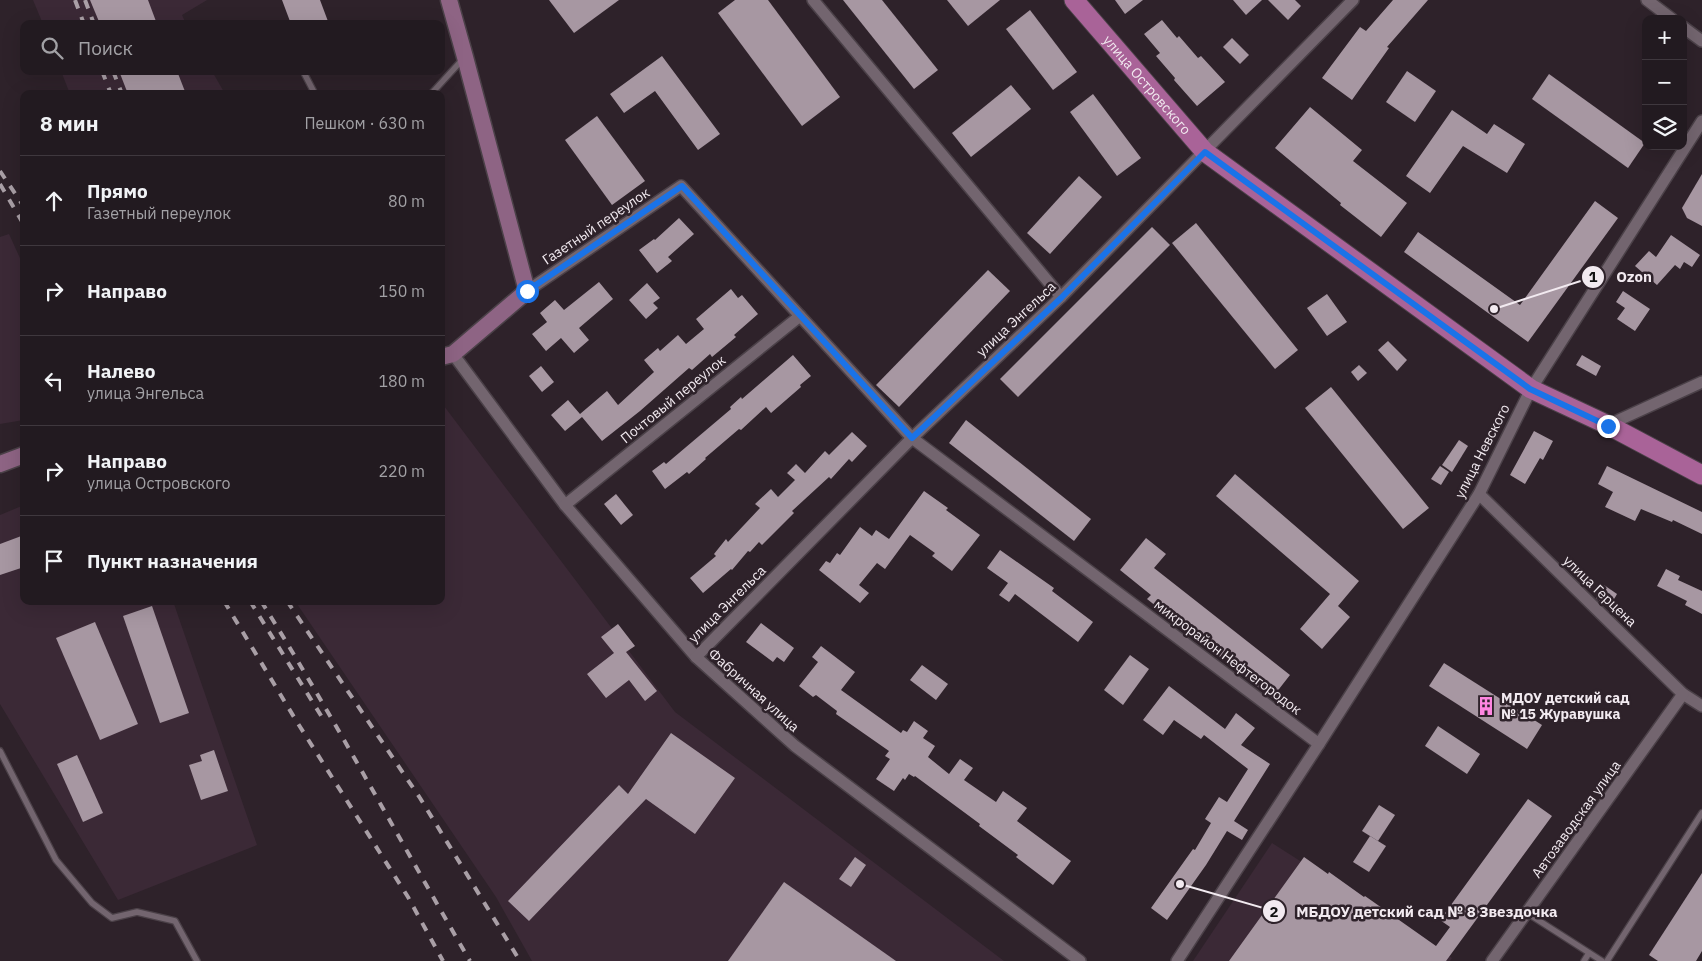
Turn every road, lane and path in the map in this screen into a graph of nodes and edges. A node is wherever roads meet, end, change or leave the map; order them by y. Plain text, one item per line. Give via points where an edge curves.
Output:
1 (449, 0) edge
2 (813, 0) edge
3 (1074, 0) edge
4 (1353, 0) edge
5 (1647, 0) edge
6 (1667, 15) edge
7 (1687, 30) edge
8 (1702, 41) edge
9 (465, 57) junction
10 (305, 75) edge
11 (313, 90) edge
12 (435, 90) edge
13 (1702, 121) edge
14 (1205, 152) junction
15 (682, 186) joint
16 (527, 291) junction
17 (1061, 298) junction
18 (800, 316) junction
19 (447, 356) edge
20 (1702, 382) edge
21 (1530, 389) junction
22 (1608, 426) junction
23 (912, 438) junction
24 (20, 457) edge
25 (0, 464) edge
26 (1702, 475) edge
27 (1479, 494) junction
28 (565, 505) junction
29 (696, 657) junction
30 (1683, 694) junction
31 (1702, 706) edge
32 (1319, 744) junction
33 (0, 751) edge
34 (1702, 813) edge
35 (1527, 913) junction
36 (1589, 952) junction
37 (197, 961) edge
38 (1080, 961) edge
39 (1177, 961) edge
40 (1492, 961) edge
41 (1584, 961) edge
42 (1602, 961) edge
43 (1606, 961) edge

1 - 9 street
2 - 17 street
3 - 14 main road, улица Островского
4 - 14 street, улица Энгельса
5 - 6 street
7 - 8 street
9 - 12 lane
9 - 16 street
10 - 11 lane
13 - 21 street, улица Невского
14 - 17 street, улица Энгельса
14 - 21 main road, улица Островского
15 - 16 street, Газетный переулок
15 - 18 street, микрорайон Нефтегородок
16 - 19 street
17 - 23 street, улица Энгельса
18 - 23 street, микрорайон Нефтегородок
18 - 28 street, Почтовый переулок
19 - 28 street, Фабричная улица
20 - 22 street
21 - 22 main road, улица Островского
21 - 27 street, улица Невского
22 - 26 main road, улица Островского
23 - 29 street, улица Энгельса
23 - 32 street, микрорайон Нефтегородок
24 - 25 street
27 - 30 street, улица Герцена
27 - 32 street, улица Невского
28 - 29 street, Фабричная улица
29 - 38 street, Фабричная улица via 795,746
30 - 31 street, улица Герцена
30 - 35 street, Автозаводская улица
32 - 39 street
33 - 37 lane via 56,860 92,903 112,918 137,912 175,921
34 - 43 lane
35 - 36 lane
35 - 40 street, Автозаводская улица
36 - 41 lane
36 - 42 lane

